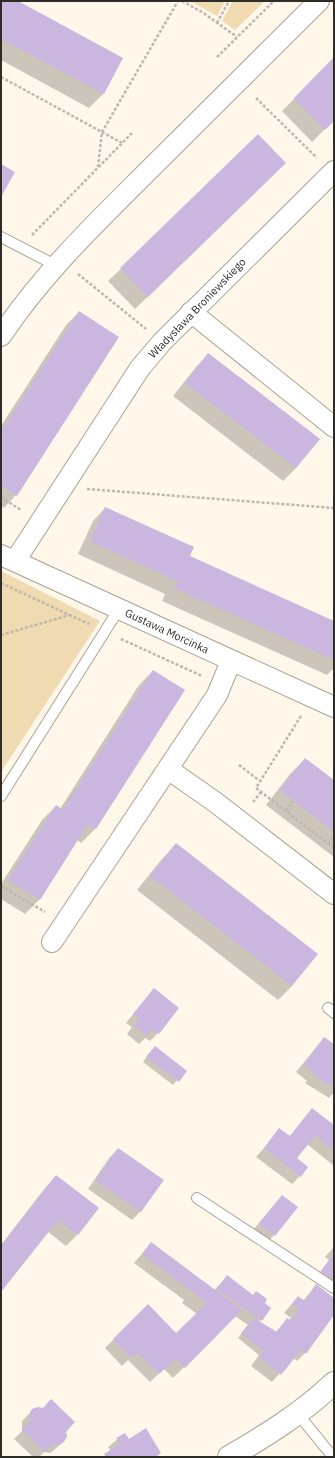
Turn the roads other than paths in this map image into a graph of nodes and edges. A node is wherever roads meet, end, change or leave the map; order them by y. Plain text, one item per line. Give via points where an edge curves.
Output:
1 (319, 1) edge
2 (327, 166) edge
3 (1, 236) edge
4 (64, 268) junction
5 (191, 312) junction
6 (1, 336) edge
7 (334, 427) edge
8 (8, 558) edge
9 (119, 609) junction
10 (231, 661) junction
11 (334, 707) edge
12 (168, 769) junction
13 (1, 796) edge
14 (334, 894) edge
15 (52, 942) dead end
16 (197, 1198) dead end
17 (334, 1288) edge
18 (334, 1383) edge
19 (298, 1414) junction
20 (229, 1457) edge
21 (333, 1457) edge

1 - 4 street via 97,221
2 - 5 street, Władysława Broniewskiego
3 - 4 lane
4 - 6 street via 18,311
5 - 7 street
5 - 8 street, Władysława Broniewskiego via 140,368 63,487
8 - 9 street, Gustawa Morcinka
9 - 10 street, Gustawa Morcinka
9 - 13 lane
10 - 11 street, Gustawa Morcinka
10 - 12 street via 217,695
12 - 14 street
12 - 15 street
16 - 17 lane
18 - 19 street
19 - 20 street via 280,1428
19 - 21 lane

